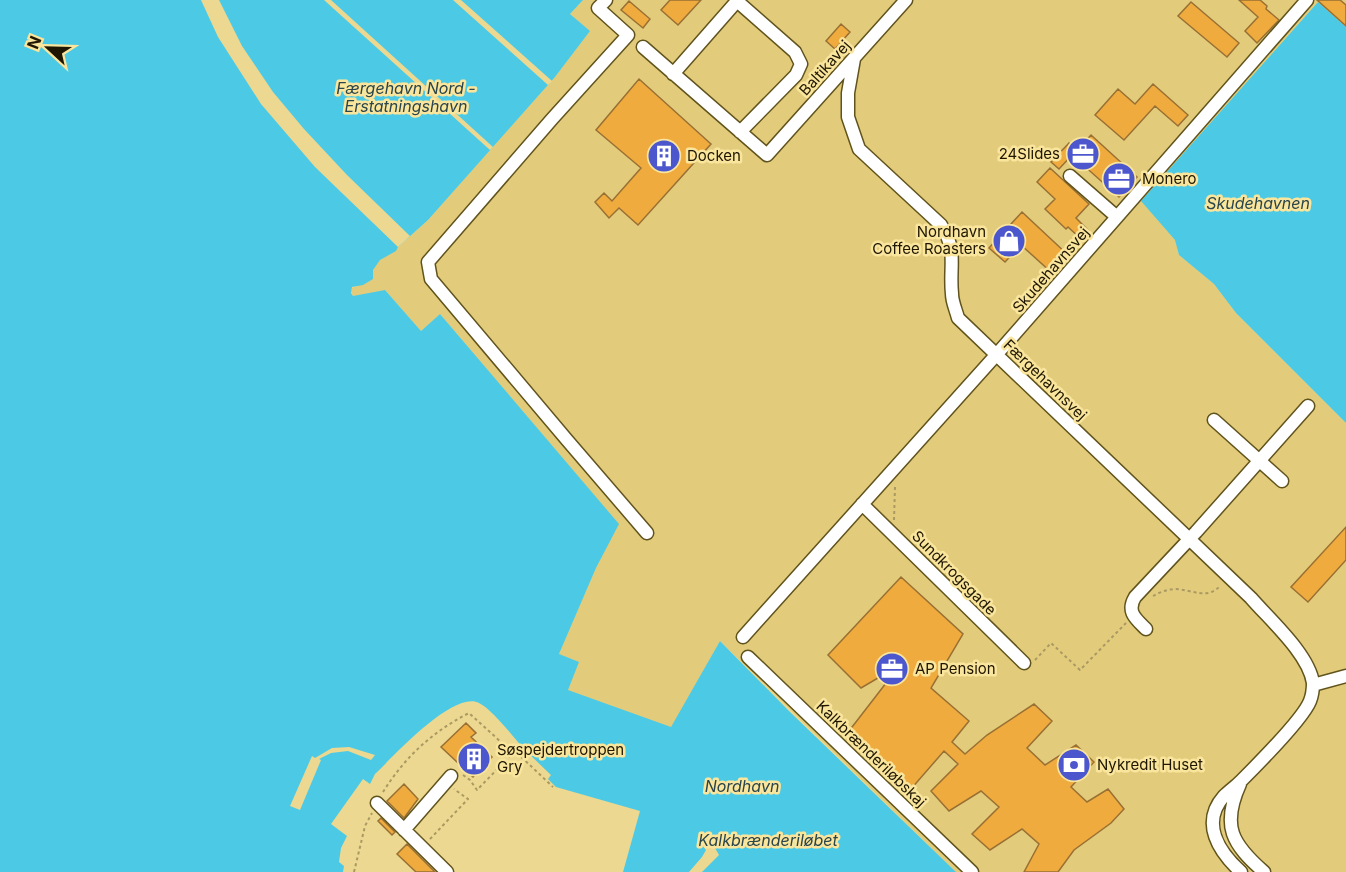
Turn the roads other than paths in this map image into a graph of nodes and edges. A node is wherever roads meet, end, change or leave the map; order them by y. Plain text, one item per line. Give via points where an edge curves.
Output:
1 (606, 0) edge
2 (906, 0) edge
3 (1306, 0) edge
4 (643, 47) dead end
5 (854, 59) junction
6 (673, 74) junction
7 (740, 132) junction
8 (1070, 176) dead end
9 (1117, 217) junction
10 (997, 354) junction
11 (1308, 406) dead end
12 (1214, 420) dead end
13 (1259, 461) junction
14 (1282, 482) dead end
15 (862, 504) junction
16 (647, 533) dead end
17 (1190, 539) junction
18 (1146, 629) dead end
19 (742, 637) dead end
20 (748, 657) dead end
21 (1024, 663) road end
22 (1346, 676) edge
23 (1313, 685) junction
24 (451, 776) dead end
25 (1242, 781) junction
26 (376, 803) road end
27 (404, 830) junction
28 (447, 872) edge
29 (972, 872) edge
30 (1241, 872) edge
31 (1264, 872) edge

1 - 16 street via 598,8 628,35 428,262 431,279
2 - 5 street, Baltikavej
3 - 9 street, Skudehavnsvej
4 - 6 street
5 - 7 street, Baltikavej via 767,155
5 - 10 street, Færgehavnsvej via 848,117 859,149 941,225 952,252 952,296 958,318
6 - 7 street
6 - 7 street via 737,1 795,52 801,64 796,75
8 - 9 street
9 - 10 street, Skudehavnsvej
10 - 15 street, Skudehavnsvej
10 - 17 street, Færgehavnsvej
11 - 13 street
12 - 13 street
13 - 14 street
13 - 17 street
15 - 19 street, Skudehavnsvej
15 - 21 street, Sundkrogsgade
17 - 18 street via 1135,597 1130,608 1132,616
17 - 23 street, Færgehavnsvej via 1251,598 1294,648 1305,662
20 - 29 street, Kalkbrænderiløbskaj
22 - 23 street
23 - 25 street via 1311,700 1302,714
24 - 27 street
25 - 30 street via 1223,797 1213,819 1217,843
25 - 31 street via 1234,799 1232,832 1237,845
26 - 27 street
27 - 28 street

